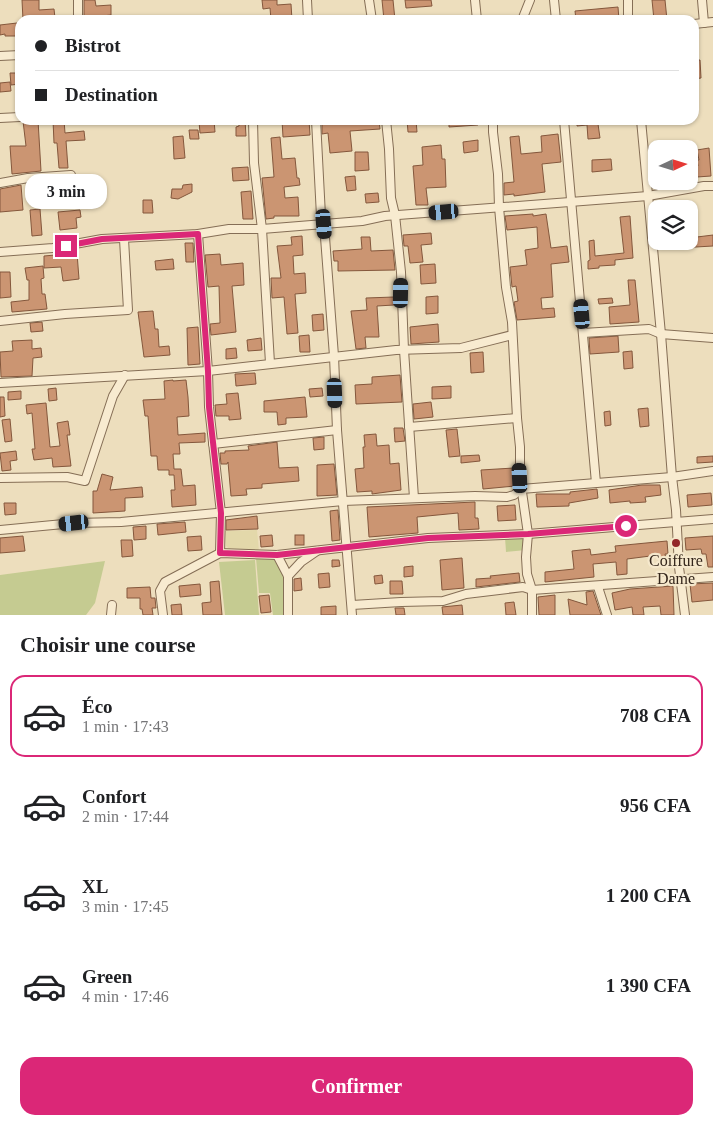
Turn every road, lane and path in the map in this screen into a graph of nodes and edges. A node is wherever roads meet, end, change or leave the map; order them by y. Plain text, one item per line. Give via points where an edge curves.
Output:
1 (78, 0) edge
2 (307, 0) edge
3 (369, 0) edge
4 (476, 0) edge
5 (530, 0) edge
6 (554, 0) edge
7 (628, 0) edge
8 (702, 0) edge
9 (78, 15) edge
10 (308, 15) edge
11 (371, 15) edge
12 (477, 15) edge
13 (524, 15) edge
14 (556, 15) edge
15 (628, 15) edge
16 (713, 22) edge
17 (704, 23) junction
18 (699, 24) edge
19 (15, 55) edge
20 (0, 56) edge
21 (15, 116) edge
22 (0, 118) edge
23 (252, 125) edge
24 (316, 125) edge
25 (387, 125) edge
26 (493, 125) edge
27 (564, 125) edge
28 (641, 125) edge
29 (71, 175) dead end
30 (0, 182) edge
31 (713, 186) edge
32 (648, 196) junction
33 (572, 202) junction
34 (499, 207) junction
35 (395, 215) junction
36 (324, 224) junction
37 (262, 229) junction
38 (198, 234) junction
39 (124, 238) junction
40 (0, 252) edge
41 (0, 321) edge
42 (583, 333) junction
43 (661, 334) junction
44 (512, 335) junction
45 (713, 338) edge
46 (404, 350) junction
47 (334, 356) junction
48 (270, 363) junction
49 (208, 371) junction
50 (125, 375) junction
51 (0, 383) edge
52 (517, 418) junction
53 (409, 427) junction
54 (337, 430) junction
55 (213, 444) junction
56 (713, 471) edge
57 (672, 477) junction
58 (0, 478) edge
59 (596, 483) junction
60 (521, 489) junction
61 (414, 498) junction
62 (343, 501) junction
63 (221, 513) junction
64 (713, 519) edge
65 (676, 522) junction
66 (0, 530) edge
67 (528, 534) junction
68 (346, 546) junction
69 (319, 550) junction
70 (220, 553) junction
71 (277, 555) junction
72 (288, 576) junction
73 (713, 577) edge
74 (681, 580) junction
75 (598, 587) junction
76 (532, 590) junction
77 (112, 605) dead end
78 (352, 605) junction
79 (111, 615) edge
80 (163, 615) edge
81 (288, 615) edge
82 (352, 615) edge
83 (532, 615) edge
84 (607, 615) edge
85 (685, 615) edge

1 - 9 street
2 - 10 street
3 - 11 street
4 - 12 street
5 - 13 street
6 - 14 street
7 - 15 street
8 - 17 street
16 - 17 street
17 - 18 street
19 - 20 street
21 - 22 street
23 - 37 street
24 - 36 street
25 - 35 street
26 - 34 street
27 - 33 street
28 - 32 street
29 - 30 street
31 - 32 street
32 - 33 street
32 - 43 street
33 - 34 street
33 - 42 street
34 - 35 street
34 - 44 street
35 - 36 street
35 - 46 street
36 - 37 street
36 - 47 street
37 - 38 street via 229,229
37 - 48 street
38 - 39 street
38 - 49 street
39 - 40 street
39 - 41 street via 128,310
42 - 43 street via 649,329
42 - 59 street
43 - 45 street
43 - 57 street
44 - 46 street via 461,348
44 - 52 street
46 - 47 street
46 - 53 street
47 - 48 street
47 - 54 street
48 - 49 street
49 - 50 street
49 - 55 street
50 - 51 street
50 - 58 street via 113,396 85,481 67,477
52 - 53 street
52 - 60 street
53 - 61 street
54 - 55 street
54 - 62 street
55 - 63 street
56 - 57 street
57 - 59 street
57 - 65 street
59 - 60 street
60 - 61 street via 507,497
60 - 67 street
61 - 62 street
62 - 63 street
62 - 68 street
63 - 66 street
63 - 70 street
64 - 65 street
65 - 67 street
65 - 74 street
67 - 68 street via 428,538
67 - 76 street via 527,574
68 - 69 street
68 - 78 street
69 - 71 street
69 - 72 street
70 - 71 street
70 - 80 street via 165,582 160,591
71 - 72 street
72 - 81 street
73 - 74 street
74 - 75 street
74 - 85 street
75 - 76 street
75 - 84 street
76 - 78 street via 523,587 466,594 443,601
76 - 83 street
77 - 79 street
78 - 82 street

